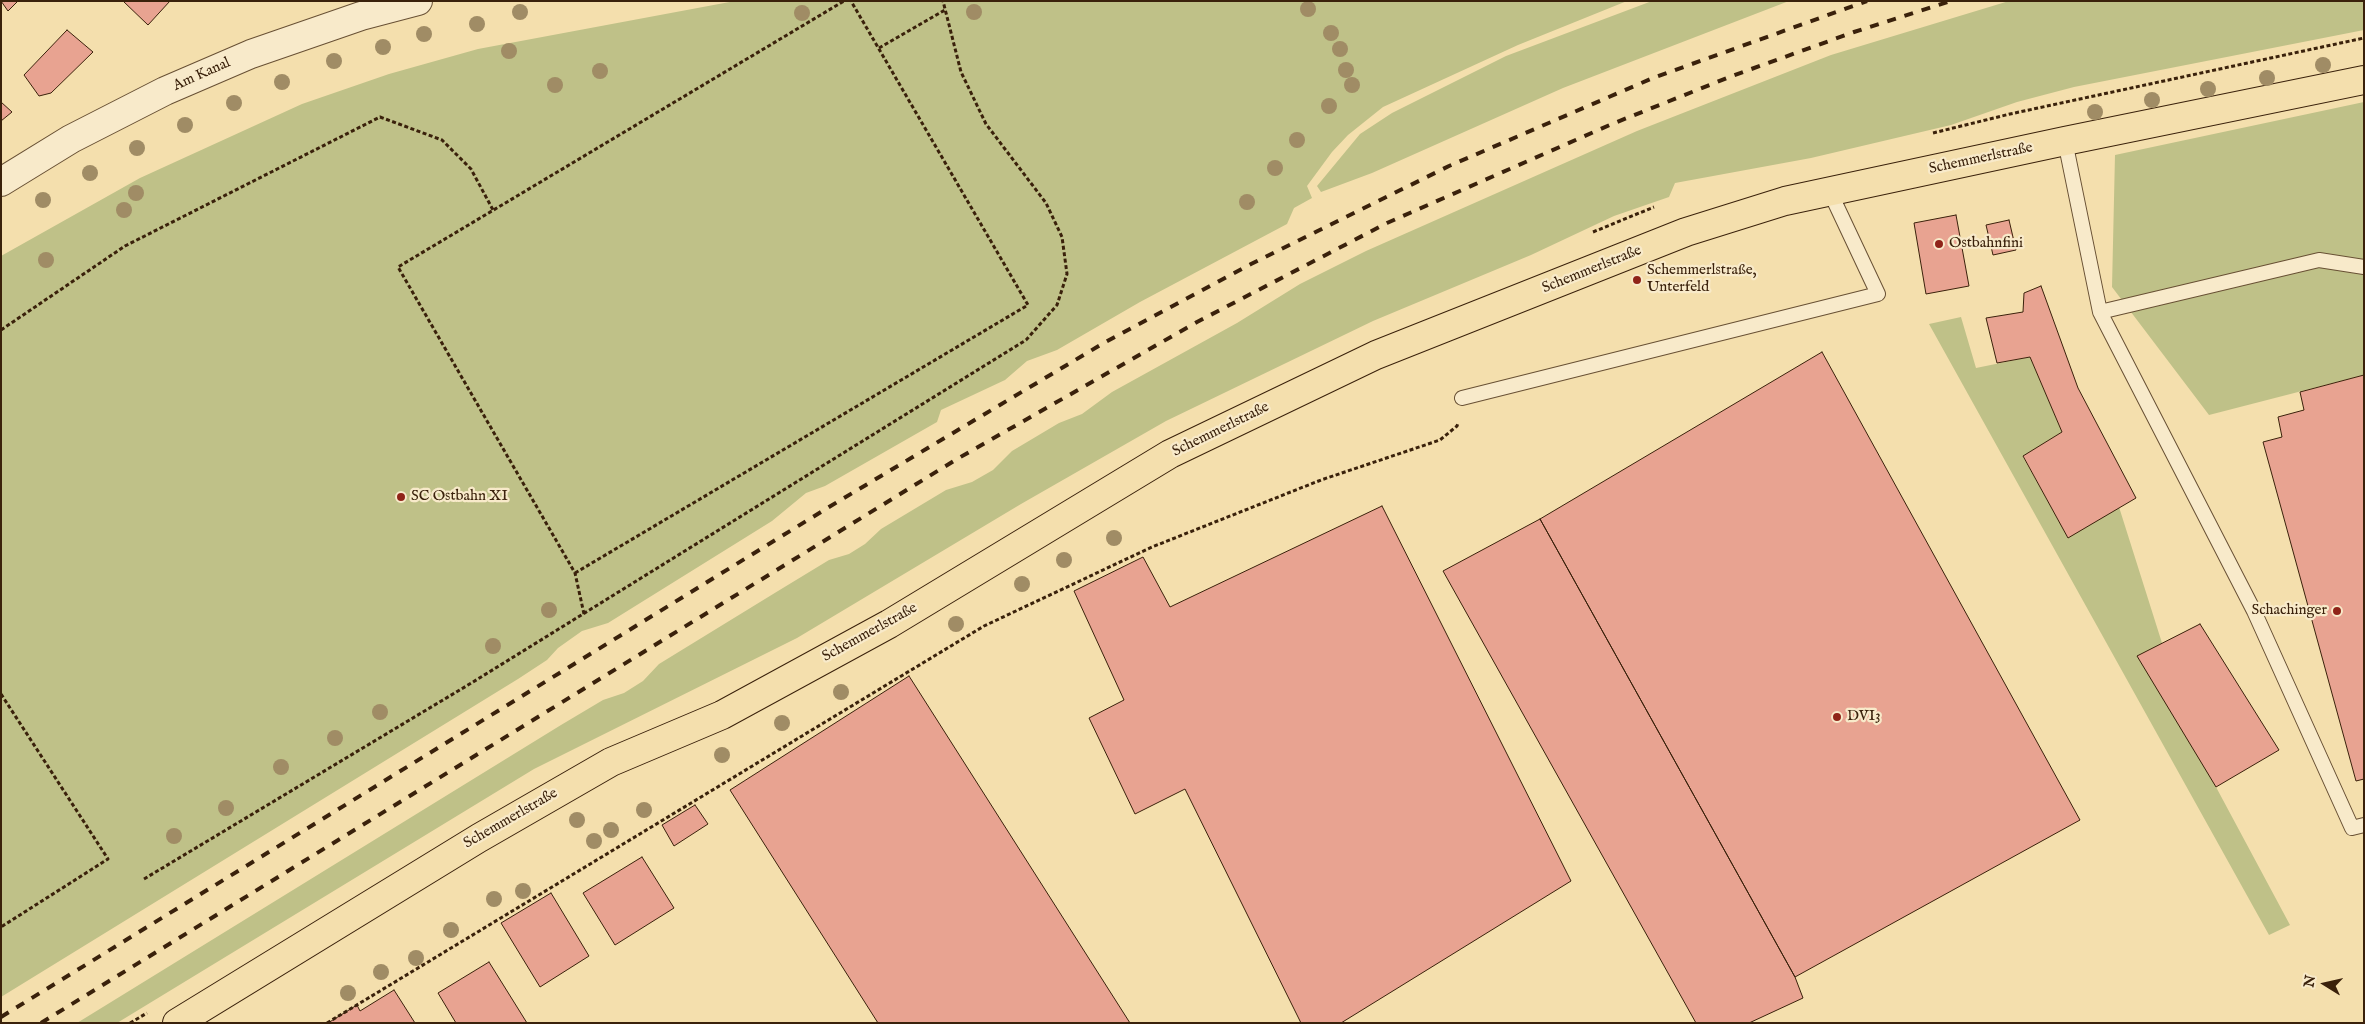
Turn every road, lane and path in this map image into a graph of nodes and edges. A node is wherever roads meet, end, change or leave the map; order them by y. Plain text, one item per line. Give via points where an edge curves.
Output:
1 (418, 1) edge
2 (844, 1) edge
3 (851, 1) edge
4 (943, 1) edge
5 (359, 8) edge
6 (945, 10) junction
7 (879, 48) junction
8 (2364, 80) edge
9 (2065, 141) junction
10 (1, 182) edge
11 (1830, 192) junction
12 (493, 210) junction
13 (2364, 267) edge
14 (2100, 312) junction
15 (1, 330) edge
16 (1462, 398) joint
17 (574, 573) junction
18 (584, 614) junction
19 (1, 694) edge
20 (2364, 825) edge
21 (144, 879) dead end
22 (1, 927) edge
23 (177, 1023) edge
24 (326, 1023) edge

1 - 5 street, Am Kanal
2 - 12 path
3 - 7 path
4 - 6 path
5 - 10 street, Am Kanal via 165,91 71,139
6 - 7 path
6 - 18 path via 961,72 986,124 1046,203 1062,237 1068,274 1057,305 1026,340
7 - 17 path via 1028,305
8 - 9 main road, Schemmerlstraße
9 - 11 main road, Schemmerlstraße
9 - 14 lane
11 - 16 lane via 1878,294
11 - 23 main road, Schemmerlstraße via 1784,201 1686,232 1610,262 1376,355 1170,454 889,624 722,715 611,762 503,823
12 - 15 path via 471,169 442,140 380,117 125,246
12 - 17 path via 398,267
13 - 14 lane via 2318,260
14 - 20 lane via 2254,611 2352,828
16 - 24 path via 1457,426 1440,440 1321,480 1152,547 984,626
17 - 18 path
18 - 21 path
19 - 22 path via 108,859

